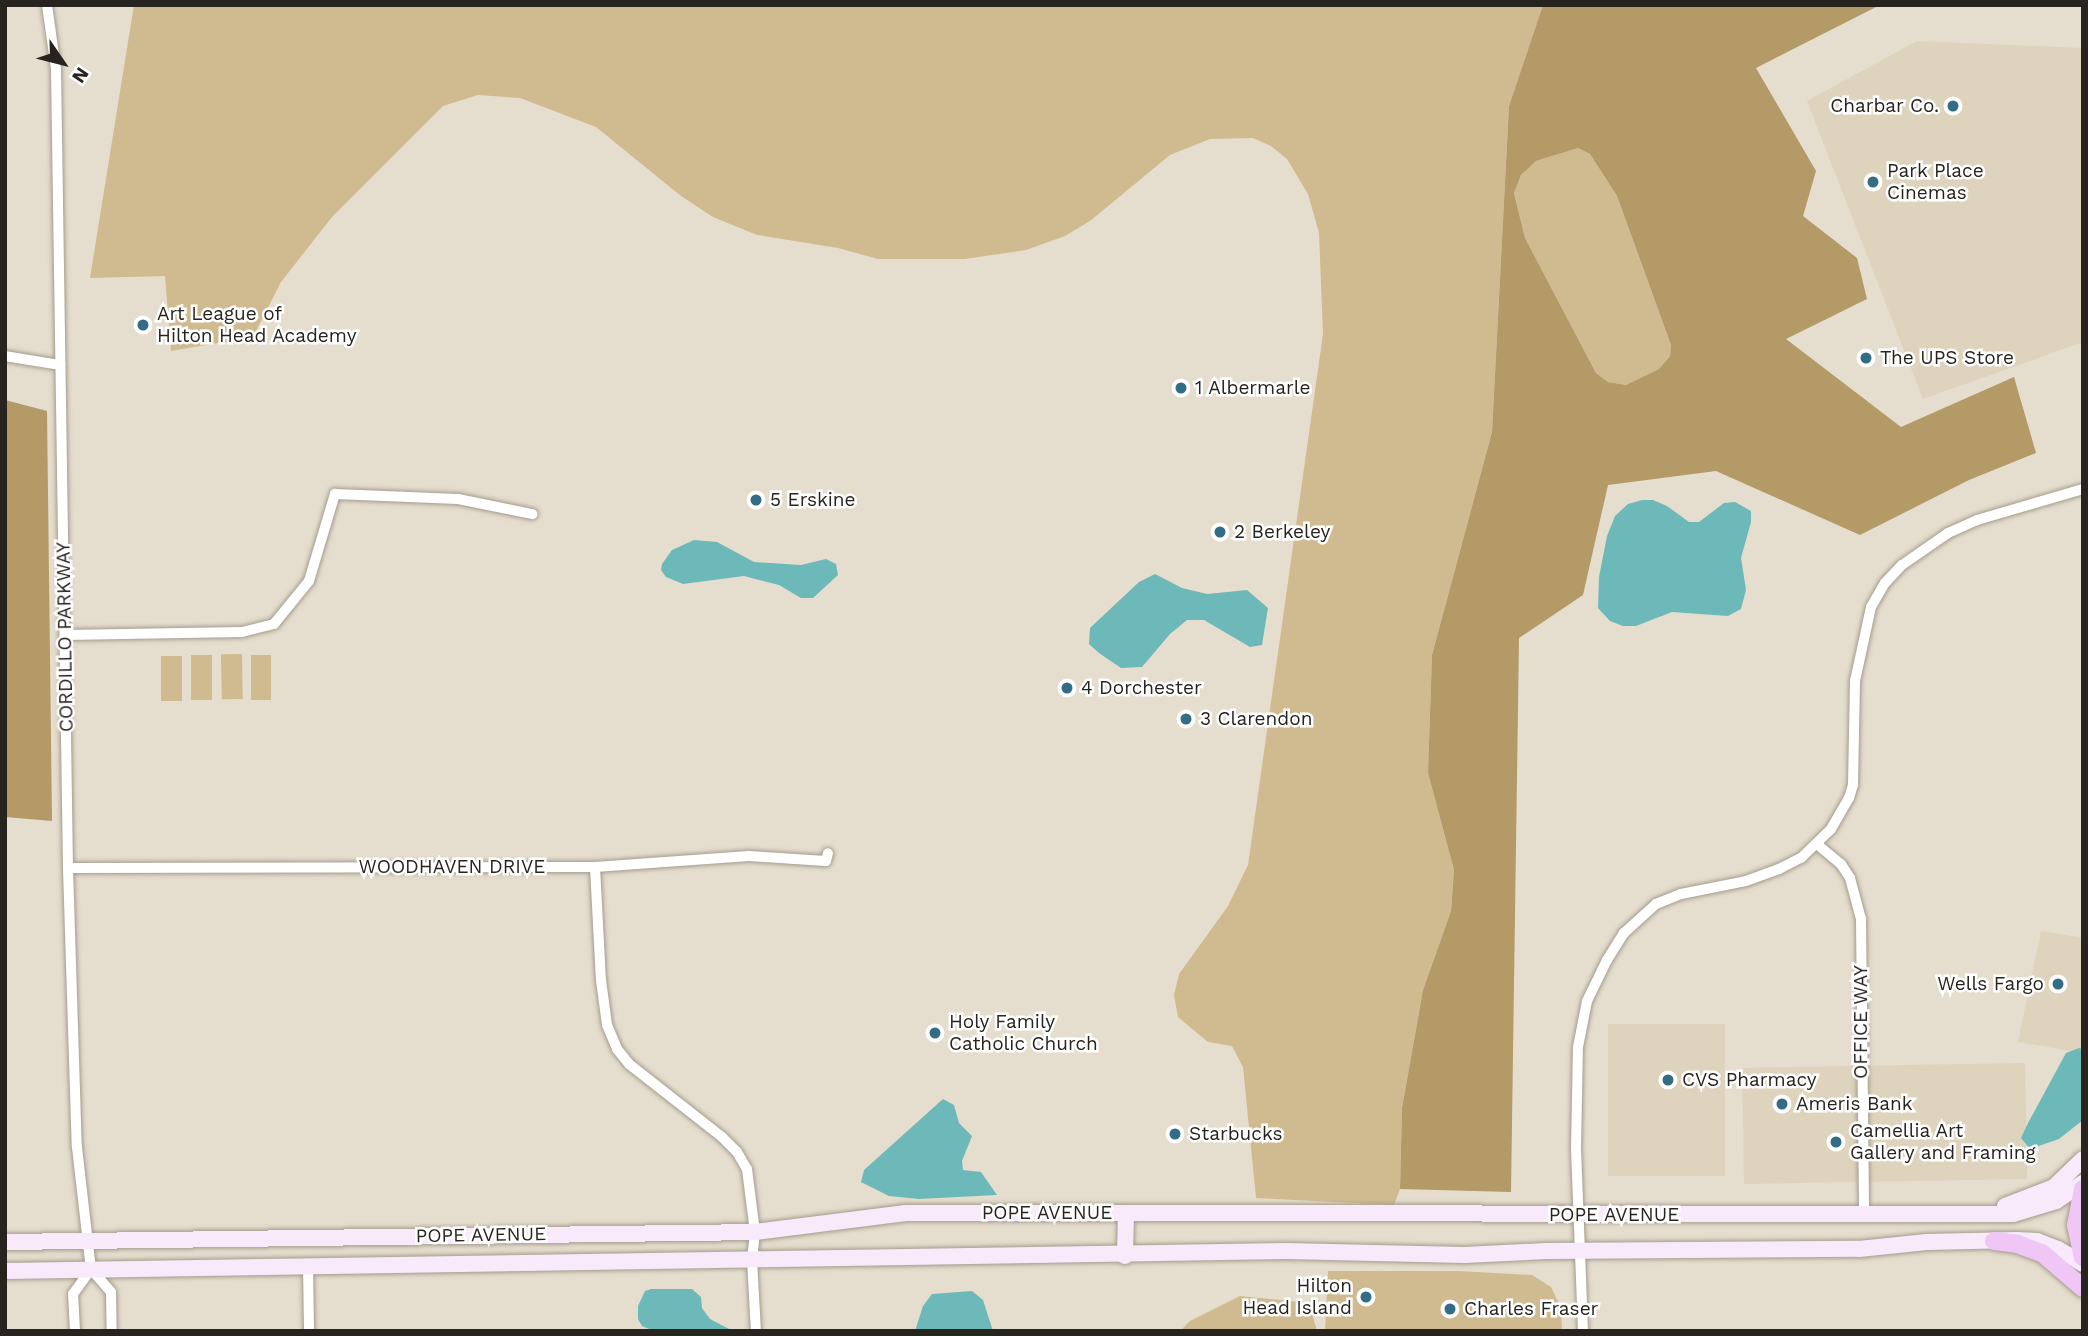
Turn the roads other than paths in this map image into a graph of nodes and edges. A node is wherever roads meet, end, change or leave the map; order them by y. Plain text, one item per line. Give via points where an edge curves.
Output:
1 (47, 5) edge
2 (5, 356) edge
3 (60, 365) junction
4 (2083, 489) edge
5 (532, 514) dead end
6 (65, 635) junction
7 (1818, 845) junction
8 (828, 853) dead end
9 (595, 867) junction
10 (68, 868) junction
11 (2083, 1159) edge
12 (2083, 1186) edge
13 (1982, 1212) junction
14 (1126, 1213) junction
15 (1578, 1215) junction
16 (1864, 1215) junction
17 (755, 1232) junction
18 (88, 1240) junction
19 (1994, 1241) junction
20 (5, 1242) edge
21 (1580, 1253) junction
22 (1125, 1256) junction
23 (2083, 1257) edge
24 (752, 1259) junction
25 (2083, 1264) edge
26 (308, 1265) junction
27 (91, 1269) junction
28 (5, 1271) edge
29 (2083, 1288) edge
30 (75, 1331) edge
31 (112, 1331) edge
32 (309, 1331) edge
33 (755, 1331) edge
34 (1583, 1331) edge

1 - 3 street, CORDILLO PARKWAY via 56,69
2 - 3 street
3 - 6 street, CORDILLO PARKWAY
4 - 7 street via 2022,505 1948,533 1885,583 1871,607 1855,681 1853,785 1843,810
5 - 6 street via 458,499 335,494 309,580 274,624 242,632
6 - 10 street, CORDILLO PARKWAY
7 - 15 street via 1779,869 1656,904 1624,933 1587,1001 1578,1047
7 - 16 street, OFFICE WAY via 1850,878 1861,919
8 - 9 street, WOODHAVEN DRIVE via 826,861 749,856
9 - 10 street, WOODHAVEN DRIVE
9 - 17 street via 601,981 607,1026 617,1049 737,1152 751,1183
10 - 18 street, CORDILLO PARKWAY via 77,1147
11 - 13 main road via 2054,1187 2025,1201
12 - 13 main road, POPE AVENUE via 2035,1210
12 - 23 highway via 2076,1225
13 - 16 main road, POPE AVENUE
14 - 15 main road, POPE AVENUE
14 - 17 main road, POPE AVENUE via 906,1213
14 - 22 main road
15 - 16 main road, POPE AVENUE
15 - 21 street
17 - 18 main road, POPE AVENUE
17 - 24 street
18 - 20 main road, POPE AVENUE
18 - 27 street, CORDILLO PARKWAY
19 - 21 main road, POPE AVENUE via 1859,1249
19 - 25 main road, POPE AVENUE via 2037,1241
19 - 29 highway via 2042,1253
21 - 22 main road, POPE AVENUE via 1286,1251
21 - 34 street
22 - 24 main road, POPE AVENUE
24 - 26 main road, POPE AVENUE
24 - 33 street
26 - 27 main road, POPE AVENUE
26 - 32 street
27 - 28 main road, POPE AVENUE
27 - 30 street via 74,1294
27 - 31 street via 111,1292

